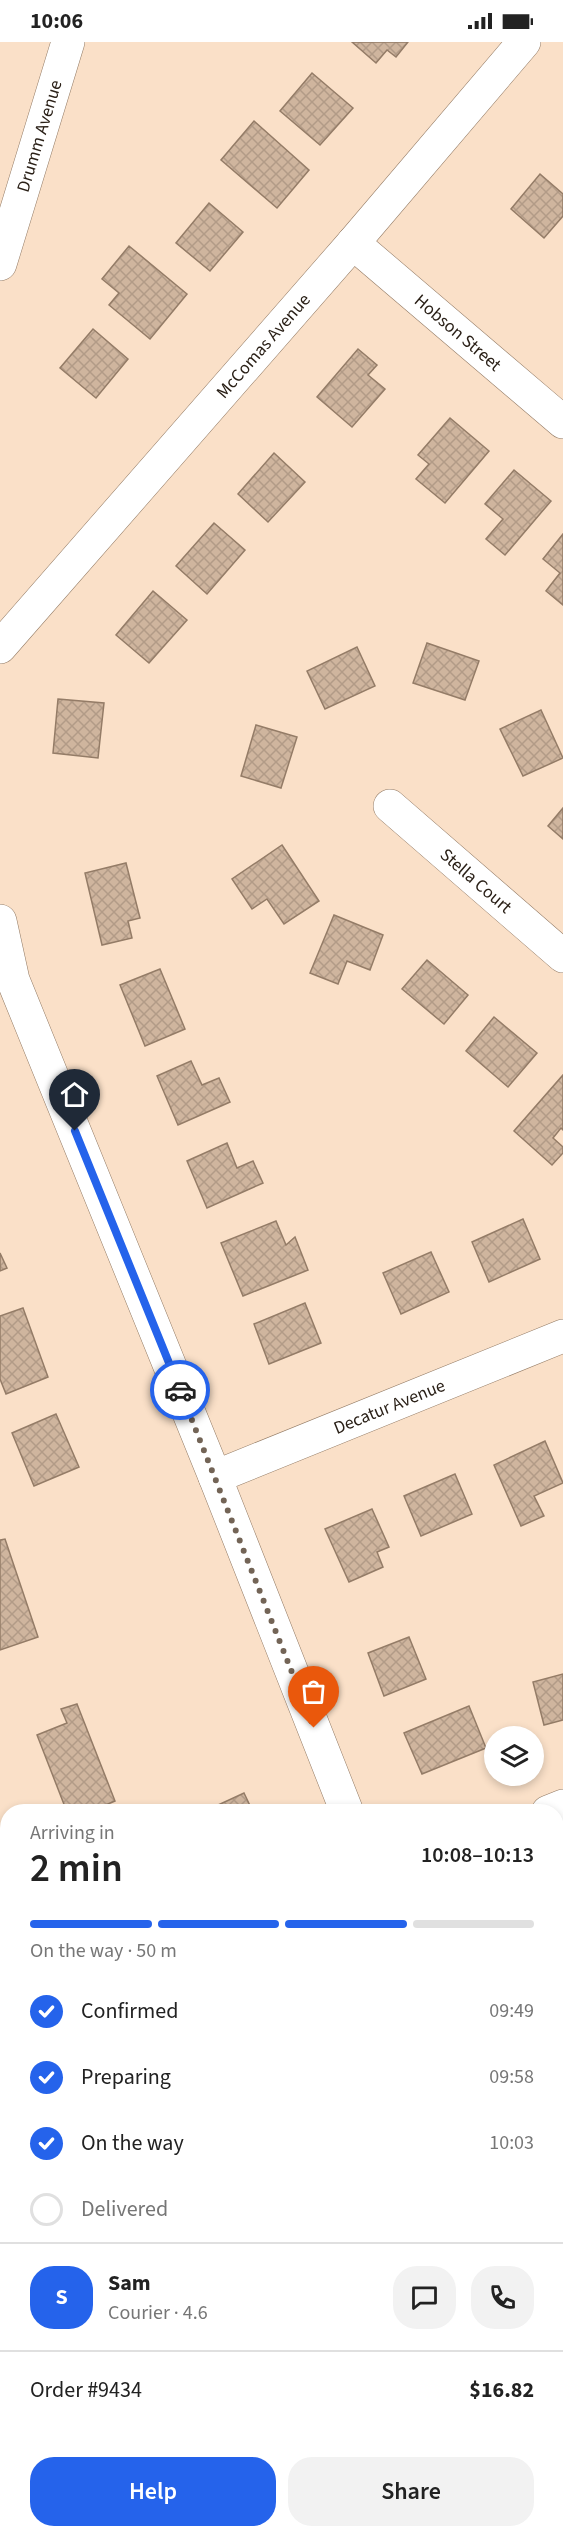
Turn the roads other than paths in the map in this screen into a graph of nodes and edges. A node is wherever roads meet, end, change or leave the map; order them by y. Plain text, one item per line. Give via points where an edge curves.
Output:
1 (68, 42) edge
2 (524, 42) edge
3 (353, 243) junction
4 (0, 264) edge
5 (563, 422) edge
6 (0, 647) edge
7 (390, 806) dead end
8 (0, 921) edge
9 (563, 956) edge
10 (563, 1336) edge
11 (215, 1477) junction
12 (344, 1804) edge

1 - 4 street, Drumm Avenue
2 - 3 street, McComas Avenue
3 - 5 street, Hobson Street
3 - 6 street, McComas Avenue
7 - 9 street, Stella Court
8 - 11 street via 14,980
10 - 11 street, Decatur Avenue
11 - 12 street

